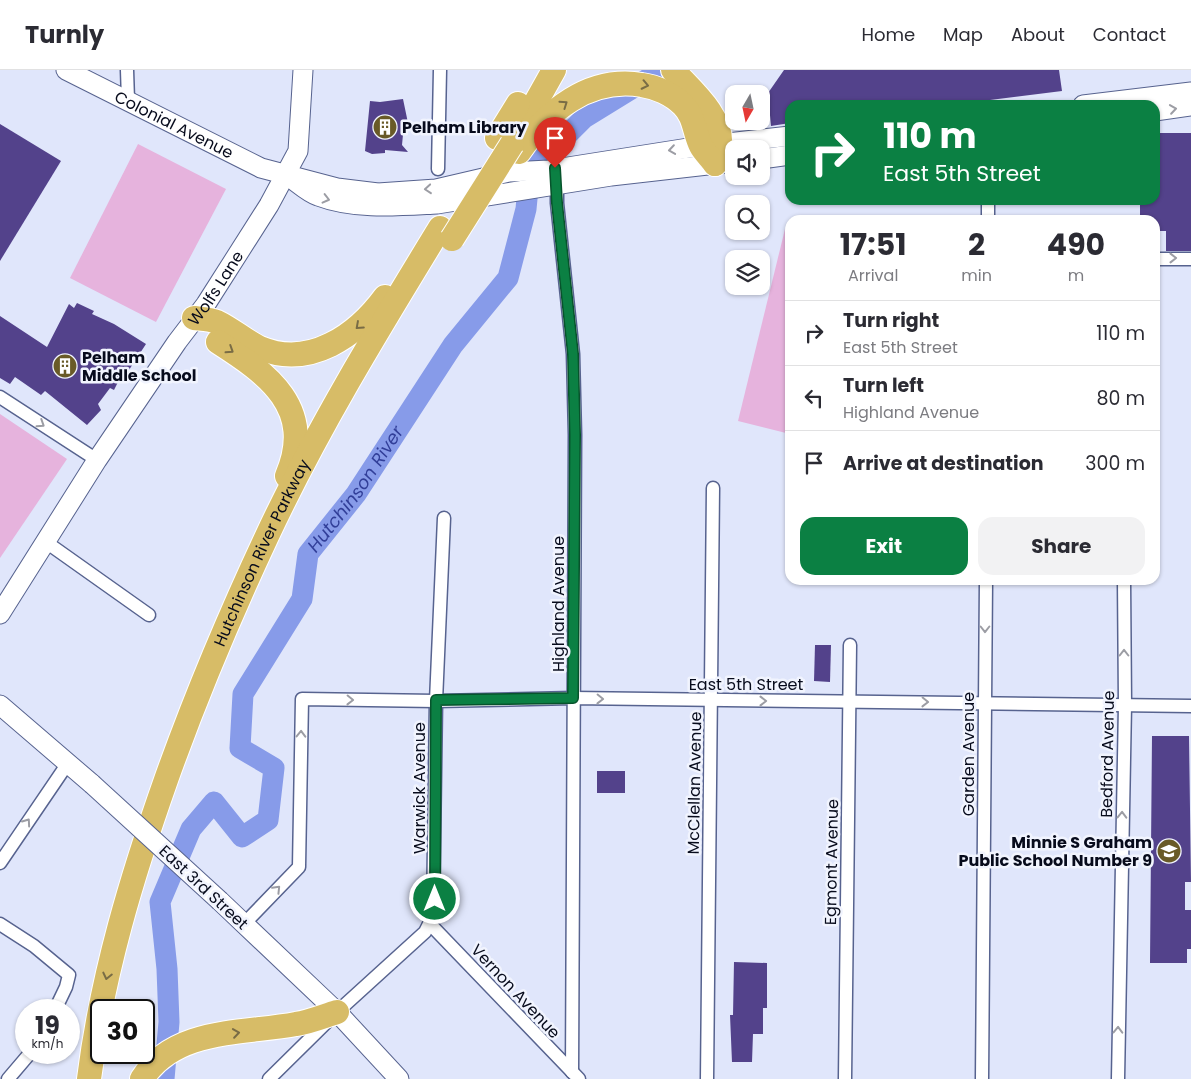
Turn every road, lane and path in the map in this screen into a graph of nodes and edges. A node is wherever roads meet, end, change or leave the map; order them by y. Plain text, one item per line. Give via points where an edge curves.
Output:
1 (66, 70) edge
2 (127, 70) edge
3 (303, 70) edge
4 (440, 70) edge
5 (537, 70) edge
6 (554, 70) edge
7 (672, 70) edge
8 (1191, 92) edge
9 (689, 99) junction
10 (128, 100) junction
11 (1125, 100) edge
12 (1191, 106) edge
13 (1160, 110) edge
14 (785, 137) edge
15 (510, 151) junction
16 (718, 154) edge
17 (785, 156) edge
18 (770, 157) edge
19 (438, 169) dead end
20 (285, 174) junction
21 (553, 177) junction
22 (446, 234) junction
23 (426, 250) junction
24 (1191, 258) edge
25 (1160, 259) edge
26 (194, 318) junction
27 (0, 398) edge
28 (97, 460) junction
29 (713, 488) dead end
30 (444, 518) dead end
31 (267, 536) junction
32 (46, 542) junction
33 (986, 585) edge
34 (1124, 585) edge
35 (0, 614) edge
36 (149, 615) dead end
37 (850, 645) dead end
38 (573, 698) junction
39 (436, 700) junction
40 (850, 700) junction
41 (711, 701) junction
42 (985, 704) junction
43 (0, 705) edge
44 (1124, 705) junction
45 (1191, 706) edge
46 (68, 763) junction
47 (0, 863) edge
48 (0, 924) edge
49 (244, 924) junction
50 (430, 924) junction
51 (60, 999) edge
52 (119, 999) edge
53 (337, 1012) junction
54 (20, 1064) edge
55 (106, 1064) edge
56 (146, 1074) edge
57 (575, 1075) edge
58 (8, 1079) edge
59 (89, 1079) edge
60 (104, 1079) edge
61 (269, 1079) edge
62 (399, 1079) edge
63 (707, 1079) edge
64 (845, 1079) edge
65 (982, 1079) edge
66 (1118, 1079) edge

1 - 10 street, Colonial Avenue
2 - 10 street
3 - 20 street, Wolfs Lane via 298,151
4 - 19 street
5 - 15 highway, Hutchinson River Parkway
6 - 15 highway, Hutchinson River Parkway
7 - 9 highway
8 - 11 street
15 -> 9 highway via 560,106 604,85 645,85
9 - 16 highway via 714,121
10 - 20 street, Colonial Avenue via 261,168
13 -> 12 street
14 - 16 street
15 -> 20 street, Colonial Avenue via 436,189 378,193 337,188
15 - 21 street, Colonial Avenue
15 - 22 highway, Hutchinson River Parkway
16 - 21 street
17 - 18 street
20 -> 21 street, Colonial Avenue via 316,196 372,206 437,204 505,191
20 - 26 street, Wolfs Lane via 269,205
21 - 38 street, Highland Avenue via 573,354
22 - 23 highway, Hutchinson River Parkway
22 - 52 highway, Hutchinson River Parkway via 340,426 238,640 166,826 137,921
23 -> 26 highway via 355,329 334,344 313,352 291,355 269,351 216,322
23 - 31 highway, Hutchinson River Parkway via 350,379
25 -> 24 street
26 - 28 street, Wolfs Lane
26 -> 31 highway via 208,336 267,376 282,394 290,412 295,435 294,452
27 -> 28 street
28 - 32 street, Wolfs Lane
29 - 41 street, McClellan Avenue
30 - 39 street, Warwick Avenue
31 -> 59 highway, Hutchinson River Parkway via 201,687 143,847 108,973
32 - 35 street, Wolfs Lane
32 - 36 street
33 -> 42 street, Garden Avenue
44 -> 34 street, Bedford Avenue
37 - 40 street, Egmont Avenue
38 - 39 street, East 5th Street
38 -> 41 street, East 5th Street
38 - 57 street, Highland Avenue
49 -> 39 street, East 5th Street via 298,866 302,699
39 - 50 street, Warwick Avenue via 435,899
41 -> 40 street, East 5th Street
40 -> 42 street, East 5th Street
40 - 64 street, Egmont Avenue
41 - 63 street, McClellan Avenue
42 - 44 street, East 5th Street
42 - 65 street, Garden Avenue
43 - 46 street, East 3rd Street
44 - 45 street, East 5th Street
66 -> 44 street, Bedford Avenue
47 -> 46 street
46 - 49 street, East 3rd Street, bridge
48 - 51 street via 34,946 69,975
49 - 53 street, East 3rd Street
50 - 53 street
50 - 57 street, Vernon Avenue
56 -> 53 highway via 171,1050 188,1042 298,1024
53 - 61 street
53 - 62 street, East 3rd Street
54 - 58 street
55 - 60 highway

